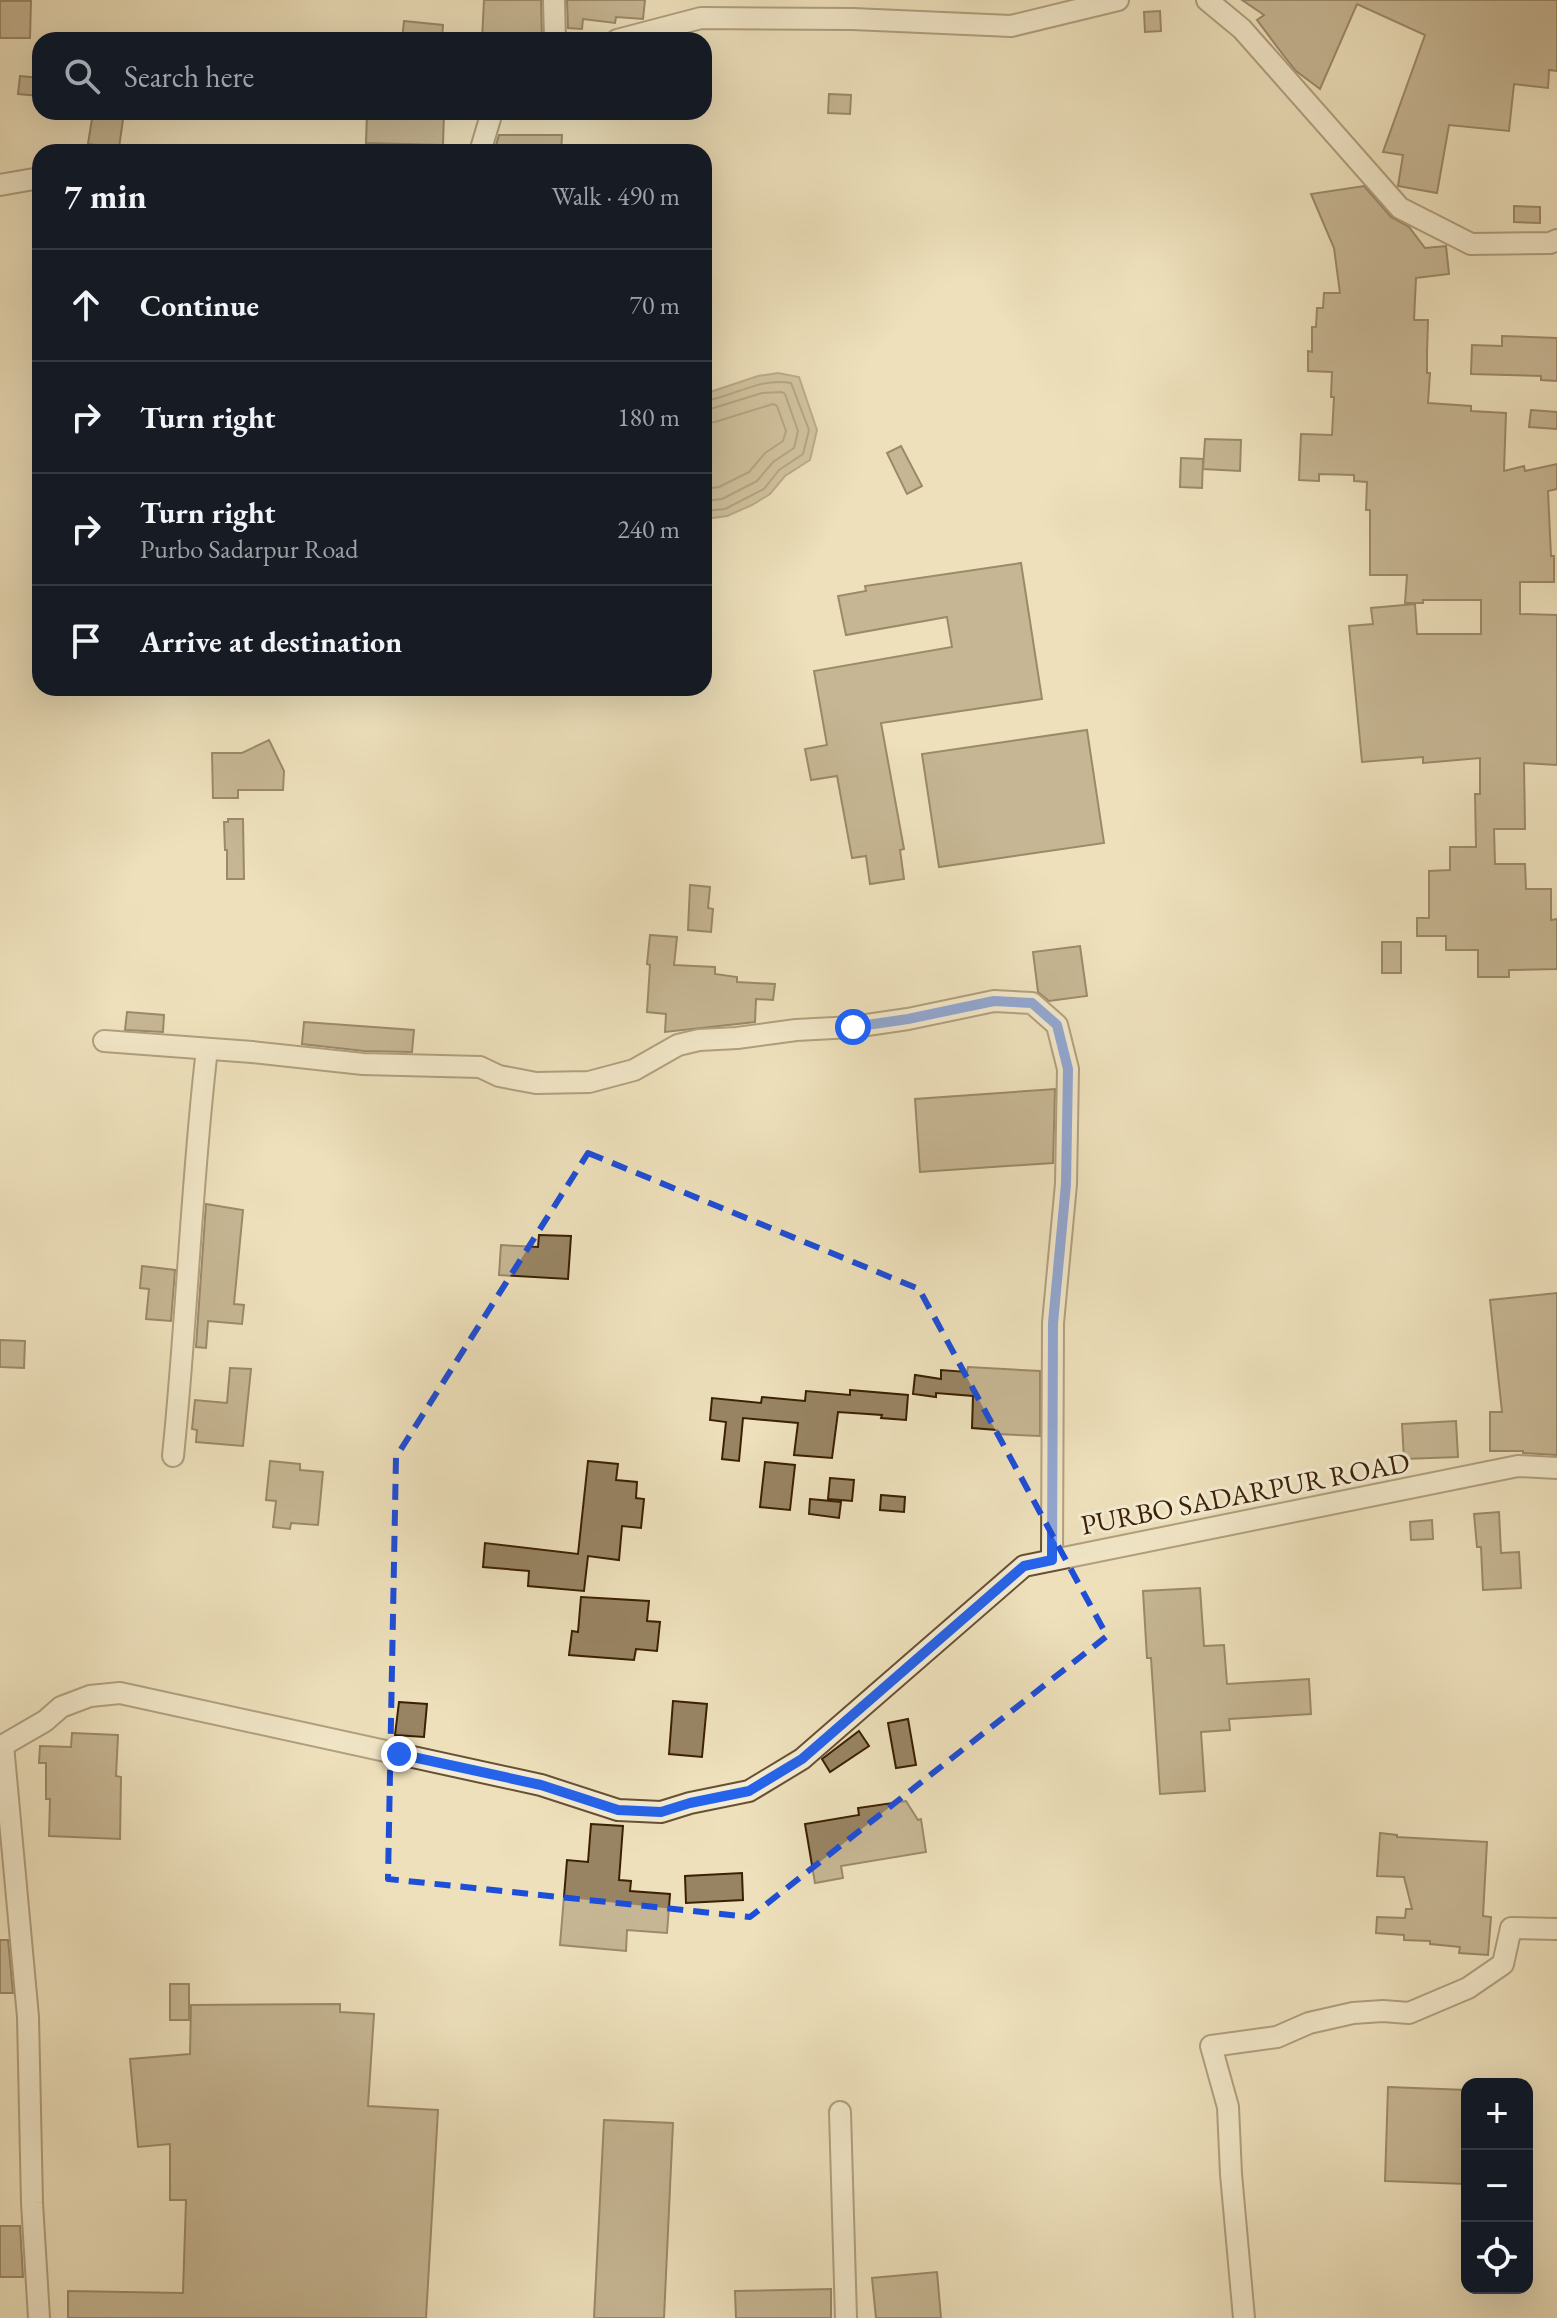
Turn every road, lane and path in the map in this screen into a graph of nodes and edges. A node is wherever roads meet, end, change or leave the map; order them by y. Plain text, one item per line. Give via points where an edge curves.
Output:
1 (554, 0) edge
2 (1118, 0) edge
3 (1207, 0) edge
4 (701, 9) edge
5 (555, 32) edge
6 (639, 32) edge
7 (490, 120) edge
8 (482, 144) edge
9 (32, 179) edge
10 (0, 185) edge
11 (1557, 240) edge
12 (104, 1041) dead end
13 (207, 1049) junction
14 (173, 1456) dead end
15 (1557, 1468) edge
16 (1052, 1560) junction
17 (1, 1746) edge
18 (1557, 1929) edge
19 (840, 2112) dead end
20 (39, 2318) edge
21 (846, 2318) edge
22 (1244, 2318) edge

1 - 5 street
2 - 4 street via 1011,26
3 - 11 street via 1242,29 1400,208 1471,244
4 - 6 street
7 - 8 street
9 - 10 street
12 - 13 street
13 - 14 street
13 - 16 street via 363,1064 480,1067 536,1083 589,1082 634,1070 678,1045 699,1040 853,1027 994,1001 1032,1003 1057,1025 1068,1069 1066,1184 1053,1323
15 - 16 street, PURBO SADARPUR ROAD via 1518,1466
16 - 17 street, PURBO SADARPUR ROAD via 1024,1566 802,1759 749,1791 661,1812 618,1810 541,1785 120,1693 90,1696 61,1707
17 - 20 street via 28,2017
18 - 22 street via 1511,1928 1503,1964 1468,1988 1409,2013 1353,2013 1277,2037 1211,2046 1228,2107
19 - 21 street

